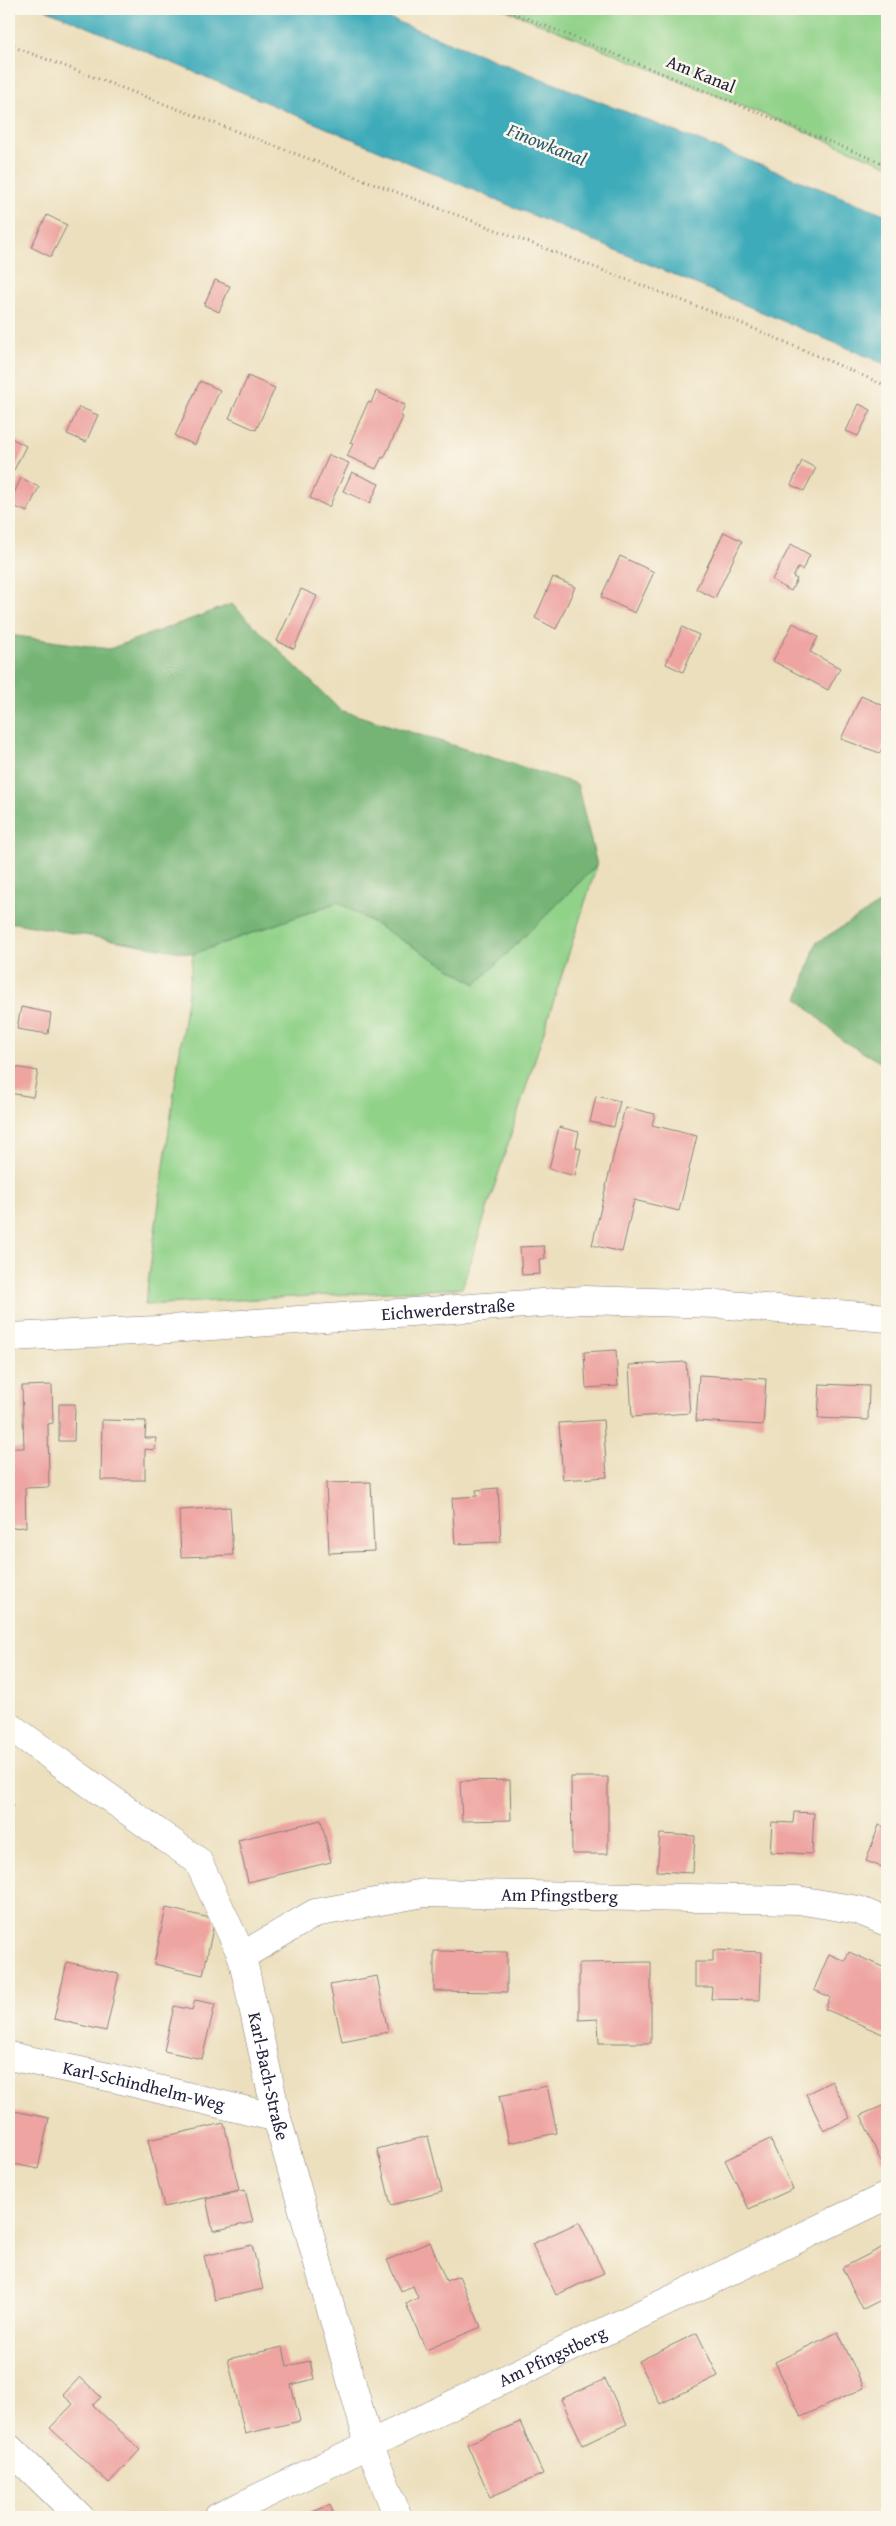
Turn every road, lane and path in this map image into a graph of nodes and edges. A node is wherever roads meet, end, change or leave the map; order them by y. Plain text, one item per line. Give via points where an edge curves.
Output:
1 (504, 9) edge
2 (9, 45) edge
3 (887, 165) edge
4 (887, 386) edge
5 (887, 1318) edge
6 (9, 1337) edge
7 (9, 1726) edge
8 (887, 1922) edge
9 (242, 1956) junction
10 (9, 2056) edge
11 (277, 2118) junction
12 (887, 2196) edge
13 (369, 2444) junction
14 (9, 2448) edge
15 (80, 2517) edge
16 (218, 2517) edge
17 (398, 2517) edge

1 - 3 path, Am Kanal
2 - 4 path via 736,321
5 - 6 street, Eichwerderstraße via 717,1304 584,1300
7 - 9 street, Karl-Bach-Straße via 198,1861
8 - 9 street, Am Pfingstberg via 858,1910 798,1900 424,1894 315,1913
9 - 11 street, Karl-Bach-Straße
10 - 11 street, Karl-Schindhelm-Weg
11 - 13 street, Karl-Bach-Straße
12 - 13 street, Am Pfingstberg
13 - 16 street, Am Pfingstberg
13 - 17 street, Karl-Bach-Straße
14 - 15 street

